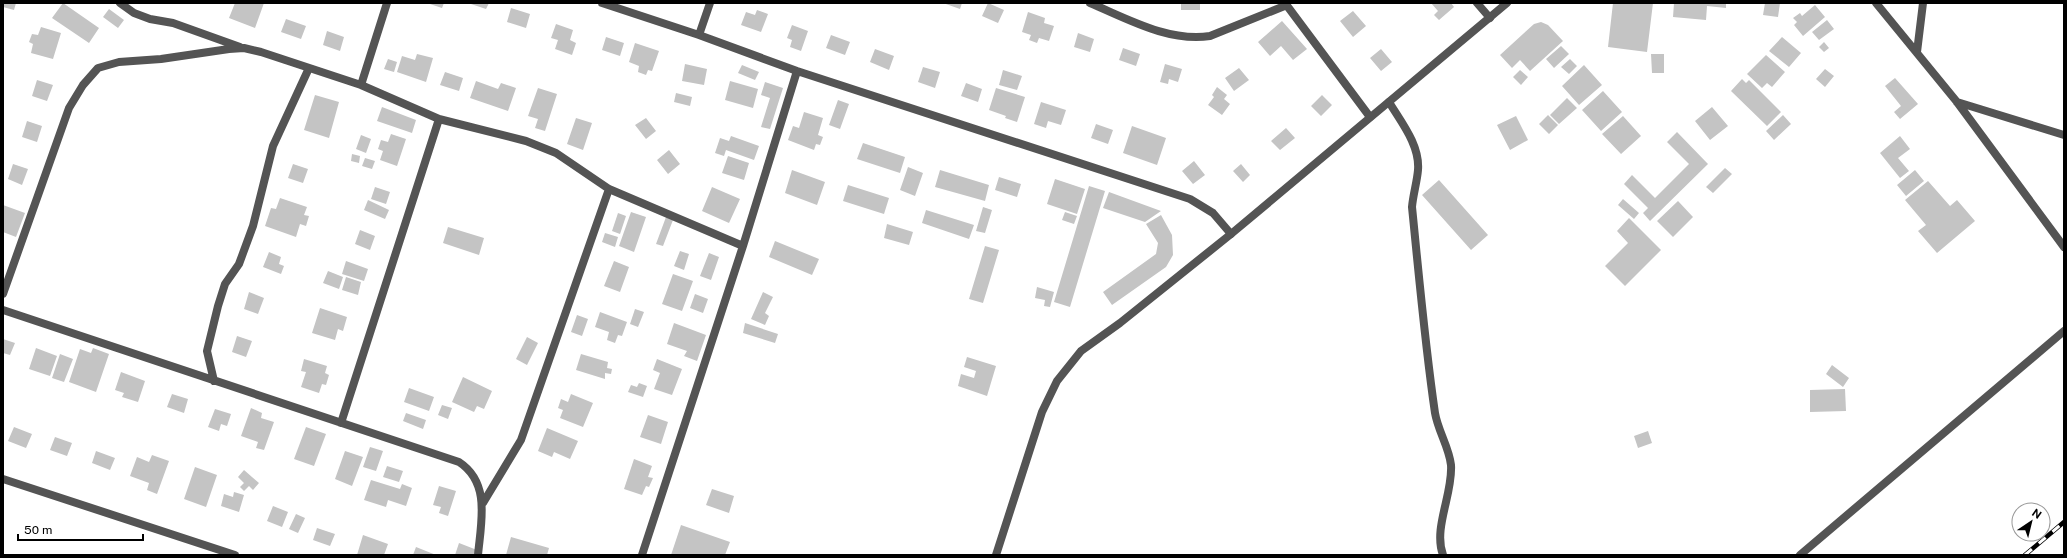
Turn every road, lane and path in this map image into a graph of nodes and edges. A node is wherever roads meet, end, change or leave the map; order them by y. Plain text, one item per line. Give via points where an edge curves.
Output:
1 (120, 3) edge
2 (387, 3) edge
3 (602, 3) edge
4 (710, 3) edge
5 (1090, 3) edge
6 (1477, 3) edge
7 (1507, 3) edge
8 (1876, 3) edge
9 (1923, 3) edge
10 (1286, 4) edge
11 (1490, 18) junction
12 (699, 35) junction
13 (244, 48) junction
14 (1917, 52) junction
15 (309, 68) junction
16 (797, 71) junction
17 (361, 85) junction
18 (1389, 102) junction
19 (1957, 102) junction
20 (1370, 118) junction
21 (439, 119) junction
22 (2064, 135) edge
23 (609, 189) junction
24 (1231, 234) junction
25 (743, 246) junction
26 (2064, 246) edge
27 (3, 294) edge
28 (3, 310) edge
29 (2064, 331) edge
30 (214, 381) junction
31 (341, 423) junction
32 (3, 480) edge
33 (483, 503) junction
34 (235, 555) edge
35 (478, 555) edge
36 (642, 555) edge
37 (996, 555) edge
38 (1443, 555) edge
39 (1800, 555) edge

1 - 13 street via 134,13 150,19 173,23
2 - 17 street
3 - 12 street
4 - 12 street
5 - 10 street via 1155,31 1197,38 1210,36
6 - 11 street
7 - 11 street
8 - 14 street
9 - 14 street
10 - 20 street
11 - 18 street
12 - 16 street
13 - 15 street
13 - 27 street via 119,62 98,68 83,85 69,108
14 - 19 street
15 - 17 street
15 - 30 street via 274,146 239,264 225,284 218,306 207,351
16 - 24 street via 1190,199 1213,213
16 - 25 street
17 - 21 street
18 - 20 street
18 - 38 street via 1416,148 1418,169 1412,207 1426,348 1438,428 1450,460 1451,471 1439,535
19 - 22 street
19 - 26 street
20 - 24 street
21 - 23 street via 526,141 556,153
21 - 31 street
23 - 25 street
23 - 33 street via 521,440
24 - 37 street via 1081,351 1057,381 1042,412
25 - 36 street
28 - 30 street
29 - 39 street
30 - 31 street
31 - 33 street via 459,462 468,468 476,479
32 - 34 street
33 - 35 street

